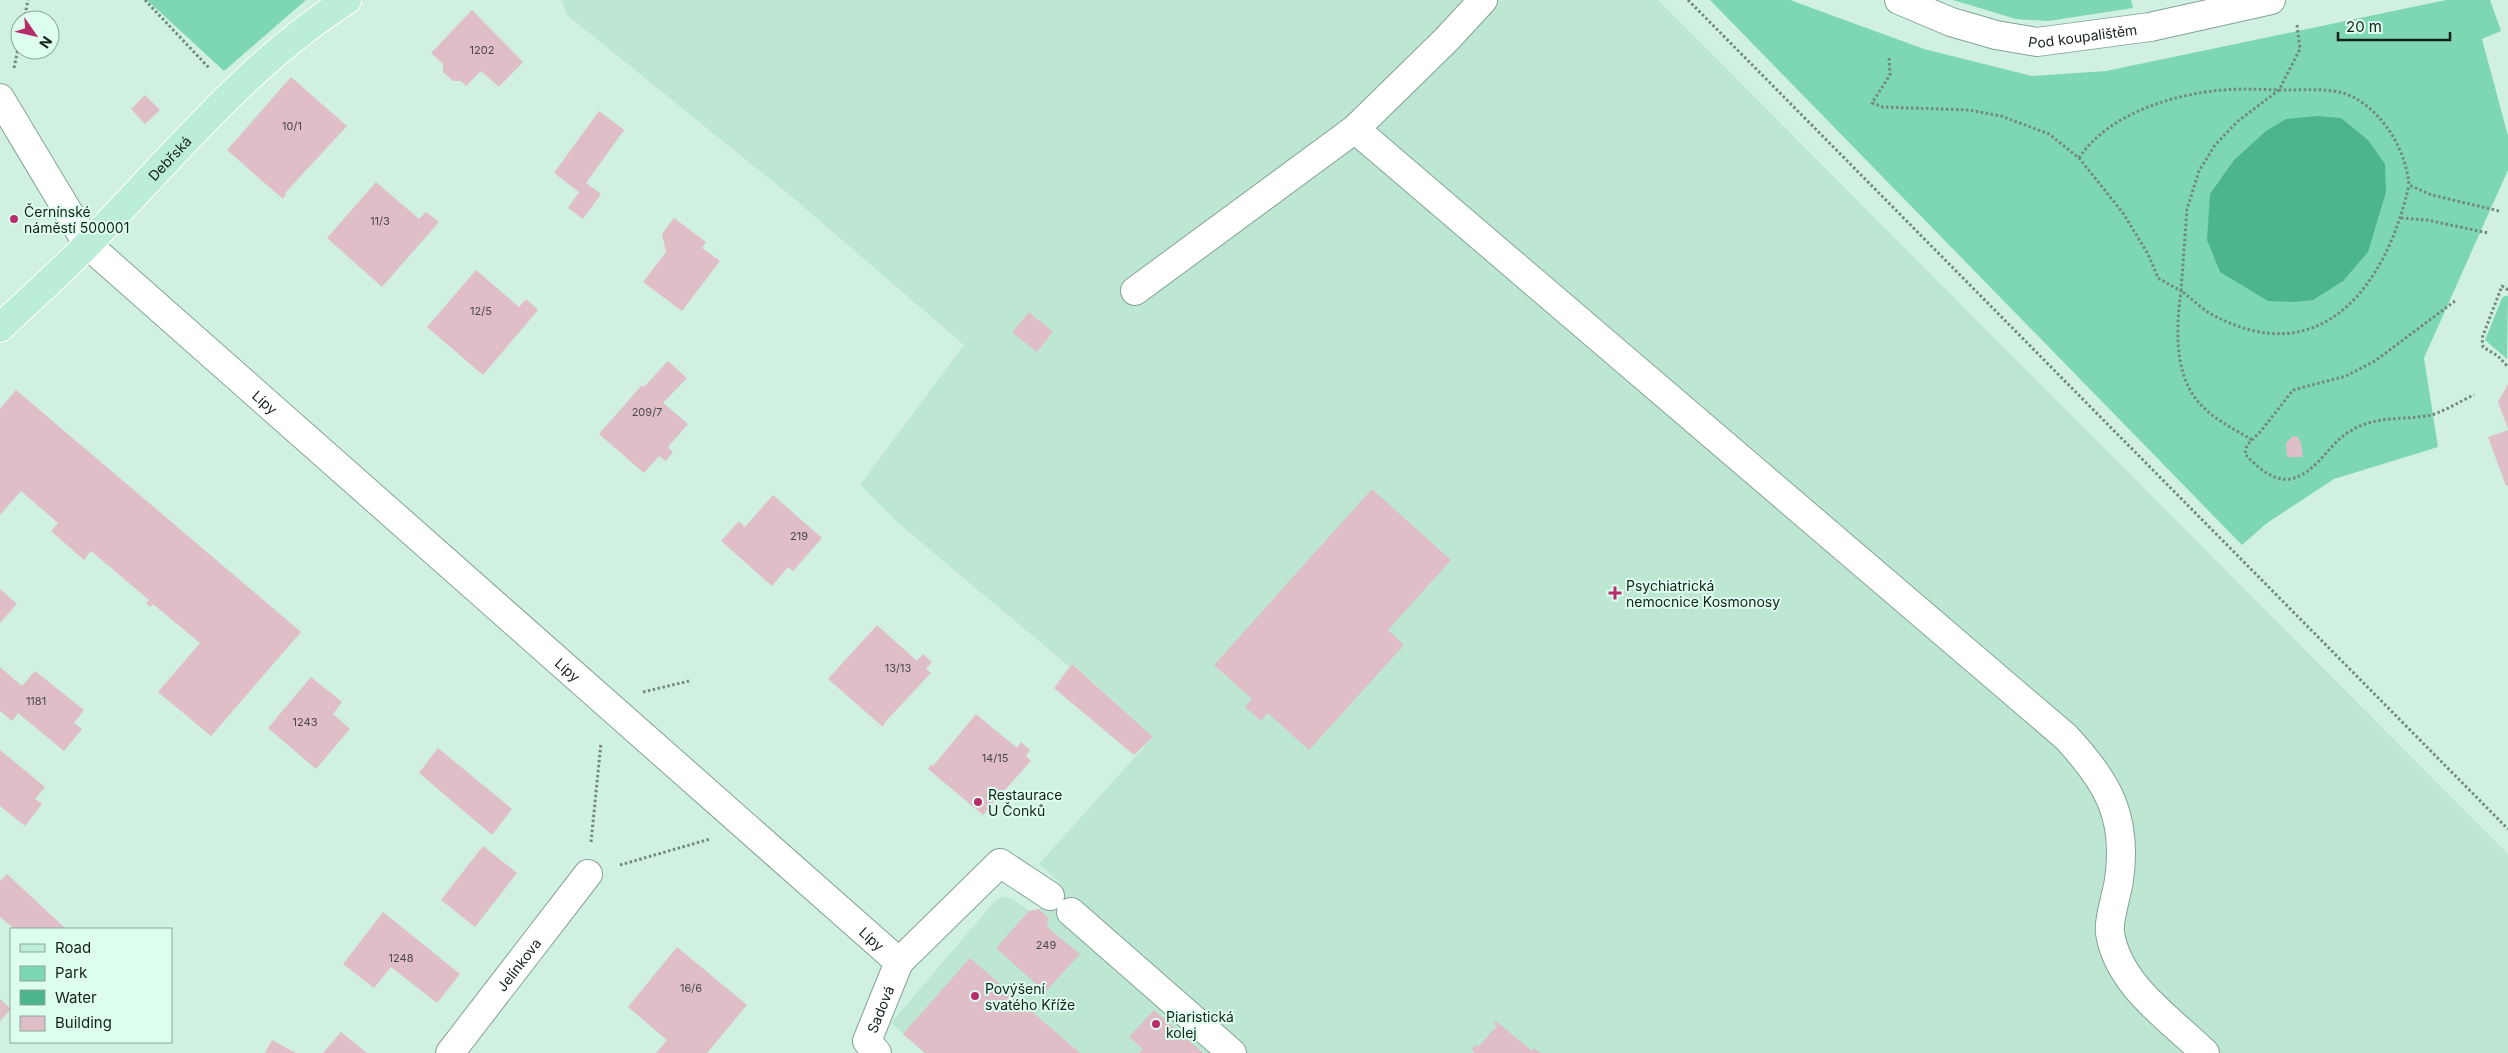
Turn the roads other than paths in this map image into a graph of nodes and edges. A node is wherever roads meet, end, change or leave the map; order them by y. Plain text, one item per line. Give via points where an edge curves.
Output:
1 (347, 0) edge
2 (1483, 0) edge
3 (1899, 0) edge
4 (2272, 0) edge
5 (0, 98) edge
6 (1355, 129) junction
7 (88, 244) junction
8 (1134, 291) dead end
9 (0, 328) edge
10 (588, 874) road end
11 (1050, 896) dead end
12 (1071, 912) dead end
13 (899, 962) junction
14 (450, 1053) edge
15 (877, 1053) edge
16 (1232, 1053) edge
17 (2205, 1053) edge

1 - 7 main road, Debřská via 314,21 272,56 156,170
2 - 6 street
3 - 4 street, Pod koupalištěm via 1951,22 2037,42 2150,27
5 - 7 street, Lípy
6 - 8 street
6 - 17 street via 2066,737 2092,766 2106,788 2119,822 2122,855 2110,932 2121,965 2141,994
7 - 9 main road, Debřská
7 - 13 street, Lípy
10 - 14 street, Jelínkova
11 - 13 street via 1000,863
12 - 16 street
13 - 15 street, Sadová via 867,1041

